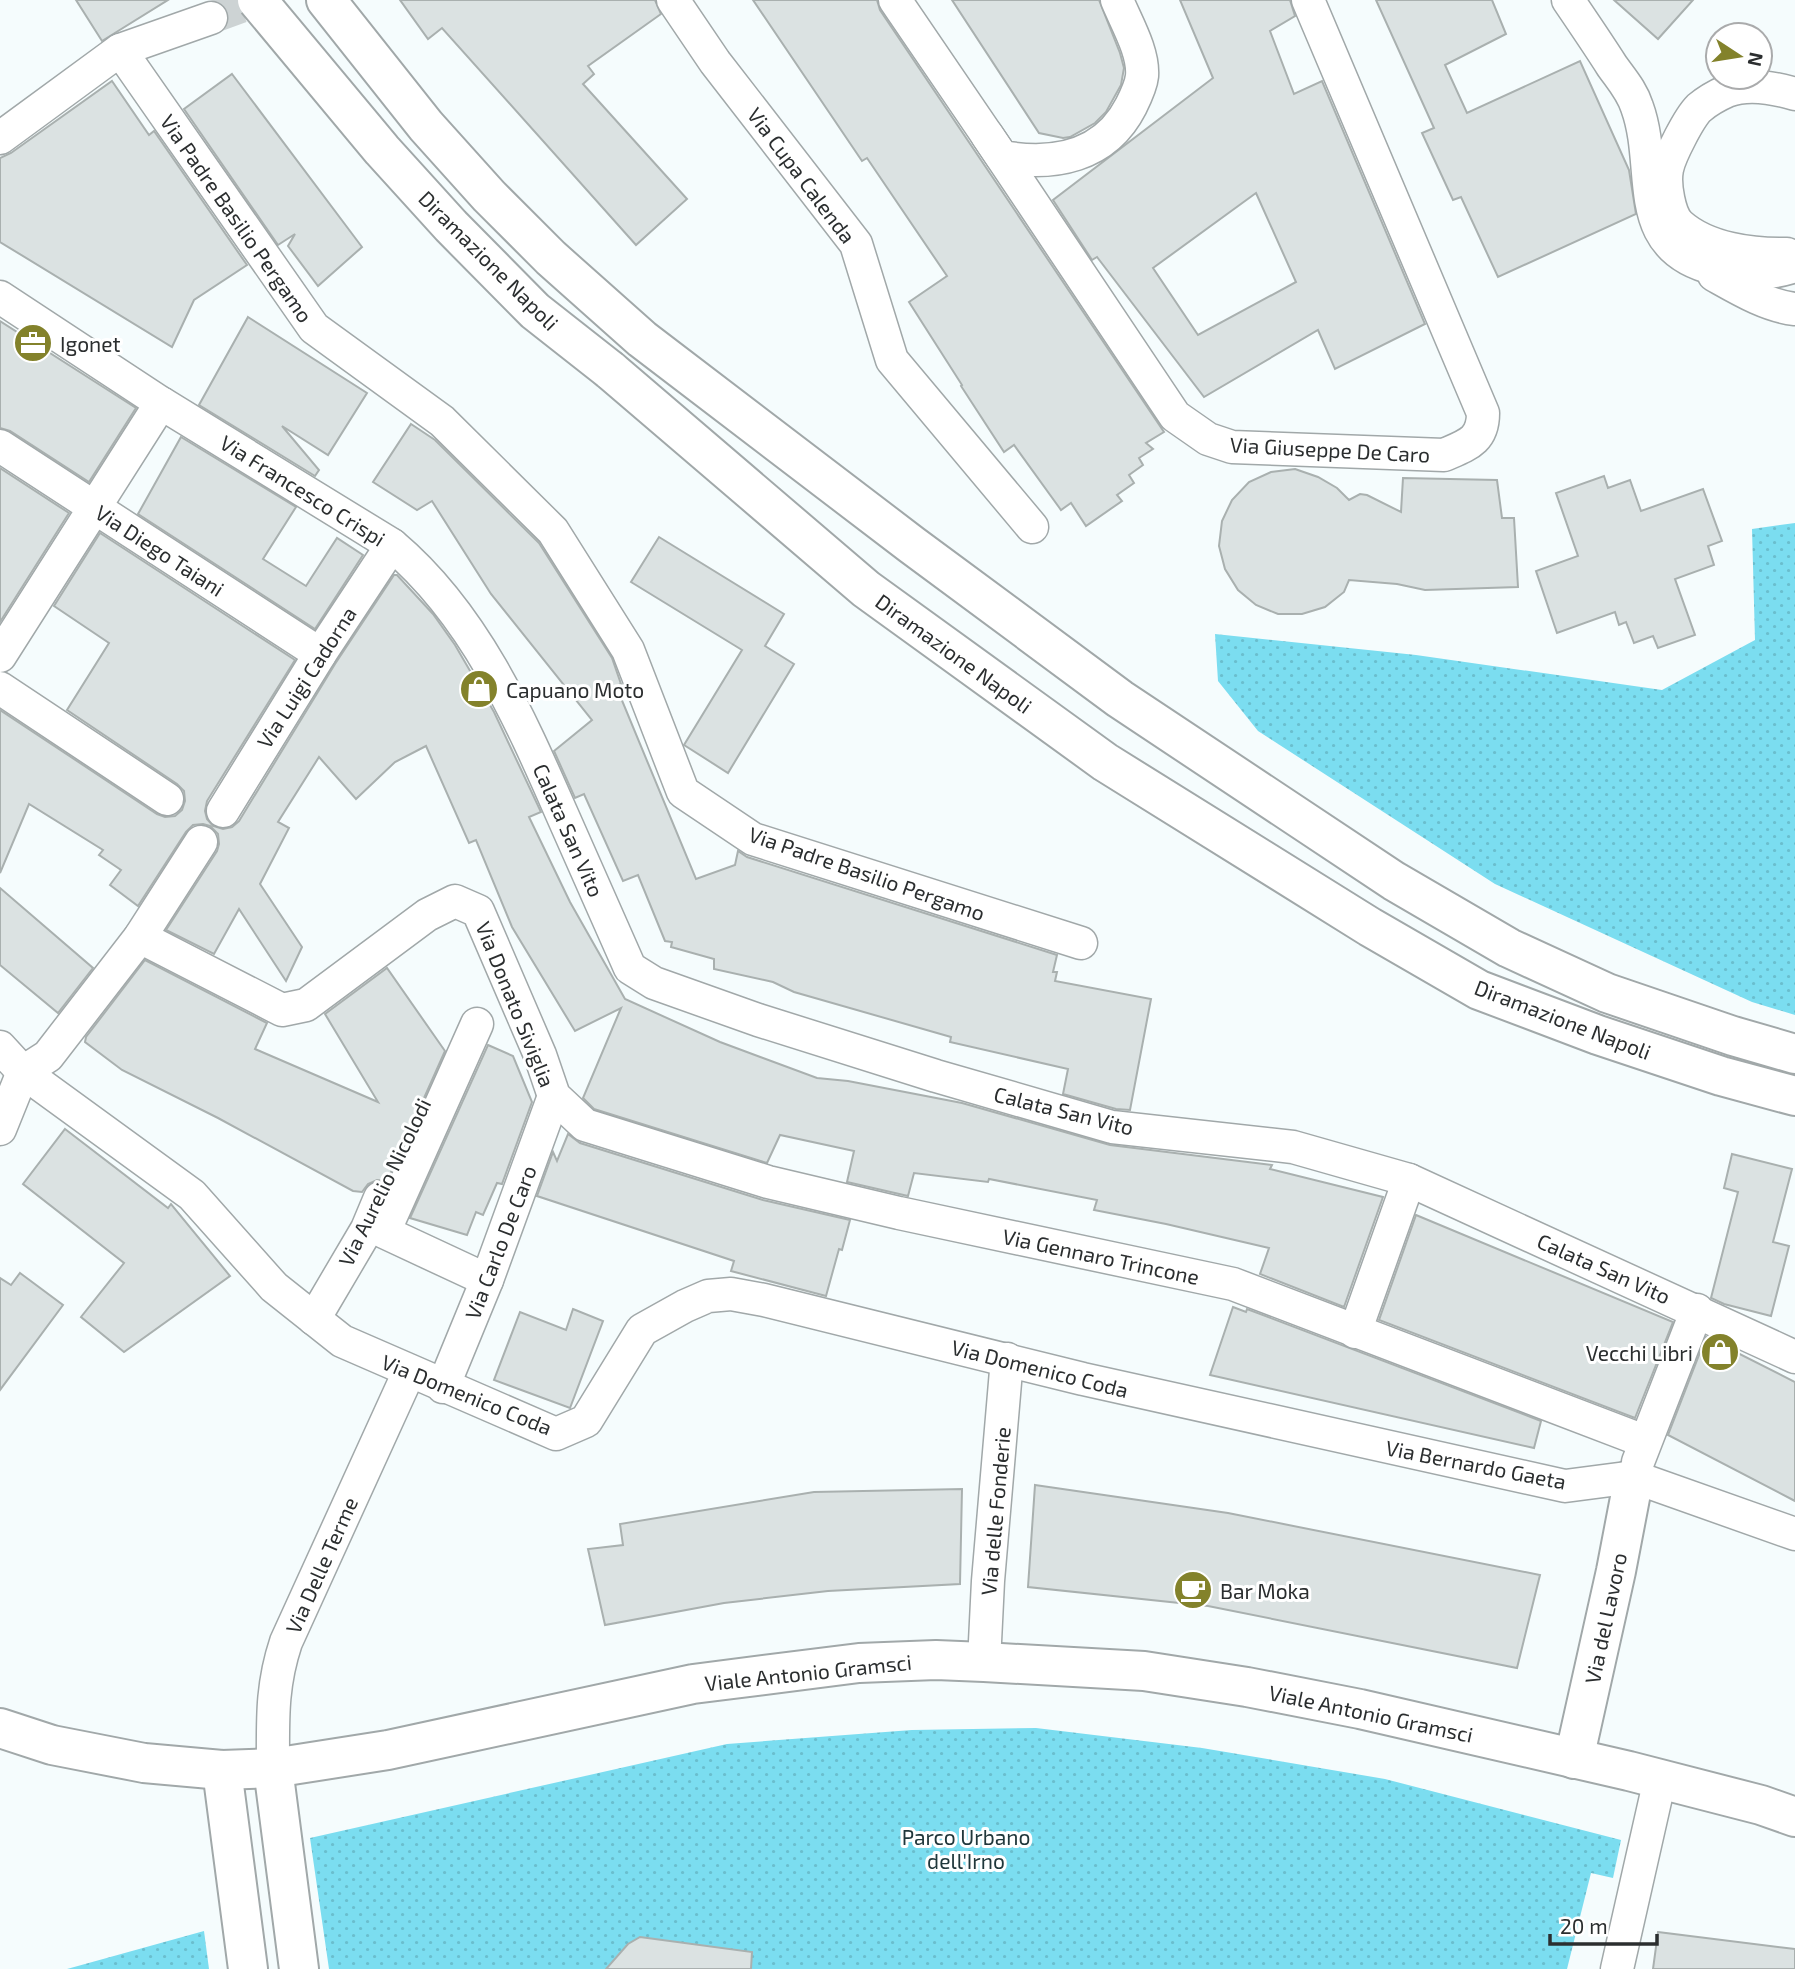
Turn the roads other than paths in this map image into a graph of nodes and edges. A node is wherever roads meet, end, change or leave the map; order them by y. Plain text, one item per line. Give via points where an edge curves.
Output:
1 (257, 0) edge
2 (326, 0) edge
3 (673, 0) edge
4 (895, 0) edge
5 (1117, 0) edge
6 (1308, 0) edge
7 (1568, 0) edge
8 (211, 19) tunnel mouth
9 (120, 50) junction
10 (1795, 94) edge
11 (987, 135) junction
12 (0, 138) edge
13 (1795, 254) edge
14 (1695, 264) junction
15 (1795, 266) edge
16 (0, 297) edge
17 (1795, 309) edge
18 (162, 403) junction
19 (0, 446) edge
20 (95, 507) junction
21 (1032, 527) dead end
22 (392, 545) junction
23 (320, 654) junction
24 (0, 656) edge
25 (0, 688) edge
26 (535, 752) joint
27 (167, 799) dead end
28 (223, 811) dead end
29 (201, 842) dead end
30 (140, 937) junction
31 (1081, 943) dead end
32 (477, 1024) dead end
33 (450, 1042) dead end
34 (0, 1047) edge
35 (1795, 1054) edge
36 (23, 1072) junction
37 (554, 1096) junction
38 (1795, 1096) edge
39 (0, 1129) edge
40 (1409, 1180) junction
41 (487, 1280) junction
42 (1697, 1310) junction
43 (314, 1320) junction
44 (1355, 1332) junction
45 (1795, 1356) edge
46 (1007, 1359) junction
47 (409, 1372) junction
48 (443, 1387) junction
49 (1193, 1404) joint
50 (1639, 1459) junction
51 (1795, 1534) edge
52 (984, 1662) junction
53 (0, 1728) edge
54 (1574, 1759) junction
55 (273, 1768) junction
56 (222, 1770) junction
57 (1660, 1779) junction
58 (1795, 1817) edge
59 (248, 1969) edge
60 (299, 1969) edge
61 (1617, 1969) edge

1 - 38 main road, Diramazione Napoli, bridge via 382,150 535,311 866,589 1105,762 1479,990 1598,1035
2 - 35 main road, Diramazione Napoli via 426,126 489,196 642,339 1120,699 1394,881 1509,948 1607,993
3 - 21 street, Via Cupa Calenda via 715,62 856,244 892,360
4 - 11 street
5 - 11 street via 1139,55 1142,76 1125,119 1109,137 1082,152 1039,161 1002,157
6 - 11 street, Via Giuseppe De Caro via 1483,413 1483,428 1472,443 1444,455 1232,447 1208,439 1175,416
7 - 14 street via 1628,86 1643,126 1655,216 1671,247
8 - 9 street
9 - 12 street
9 - 31 street, Via Padre Basilio Pergamo via 314,328 442,421 553,531 628,650 683,792 753,839
10 - 13 street via 1749,87 1727,91 1698,109 1667,169 1667,197 1678,224 1731,248 1767,255
14 - 15 street via 1760,274
14 - 17 street via 1743,292
16 - 18 street, Via Francesco Crispi
18 - 20 street
18 - 22 street, Via Francesco Crispi
19 - 20 street, Via Diego Taiani
20 - 23 street, Via Diego Taiani
20 - 24 street
22 - 23 street, Via Luigi Cadorna
22 - 26 street, Via Francesco Crispi via 419,568 465,627 494,671
23 - 28 street, Via Luigi Cadorna
25 - 27 street
26 - 40 street, Calata San Vito via 630,968 654,983 783,1028 1112,1127 1293,1147
29 - 30 street
30 - 36 street via 48,1056
30 - 37 street, Via Donato Siviglia via 282,1010 306,1005 428,915 455,901 478,911
32 - 41 street via 384,1232
33 - 43 street, Via Aurelio Nicolodi via 367,1229
34 - 36 street
36 - 39 street
36 - 43 street, Via Domenico Coda via 192,1195 274,1287
37 - 41 street, Via Carlo De Caro
37 - 44 street, Via Gennaro Trincone via 585,1125 768,1182 1234,1284
40 - 42 street, Calata San Vito
40 - 44 street
41 - 48 street, Via Carlo De Caro
42 - 45 street, Calata San Vito
42 - 50 street
43 - 47 street, Via Domenico Coda via 342,1341
44 - 50 street, Via Gennaro Trincone
46 - 48 street, Via Domenico Coda via 731,1294 708,1296 642,1330 586,1421 556,1434
46 - 49 street, Via Domenico Coda
46 - 52 street, Via delle Fonderie
47 - 48 street, Via Domenico Coda
47 - 55 street, Via Delle Terme via 286,1642 274,1696
49 - 50 street, Via Bernardo Gaeta via 1565,1486
50 - 51 street, Via Bernardo Gaeta
50 - 54 main road, Via del Lavoro
52 - 54 main road, Viale Antonio Gramsci via 1144,1671 1247,1686
52 - 55 main road, Viale Antonio Gramsci via 859,1663 693,1684 388,1750
53 - 56 main road, Viale Antonio Gramsci via 52,1745 144,1763
54 - 57 main road, Viale Antonio Gramsci
55 - 56 main road, Viale Antonio Gramsci
55 - 60 main road
56 - 59 main road
57 - 58 main road, Viale Antonio Gramsci
57 - 61 street

